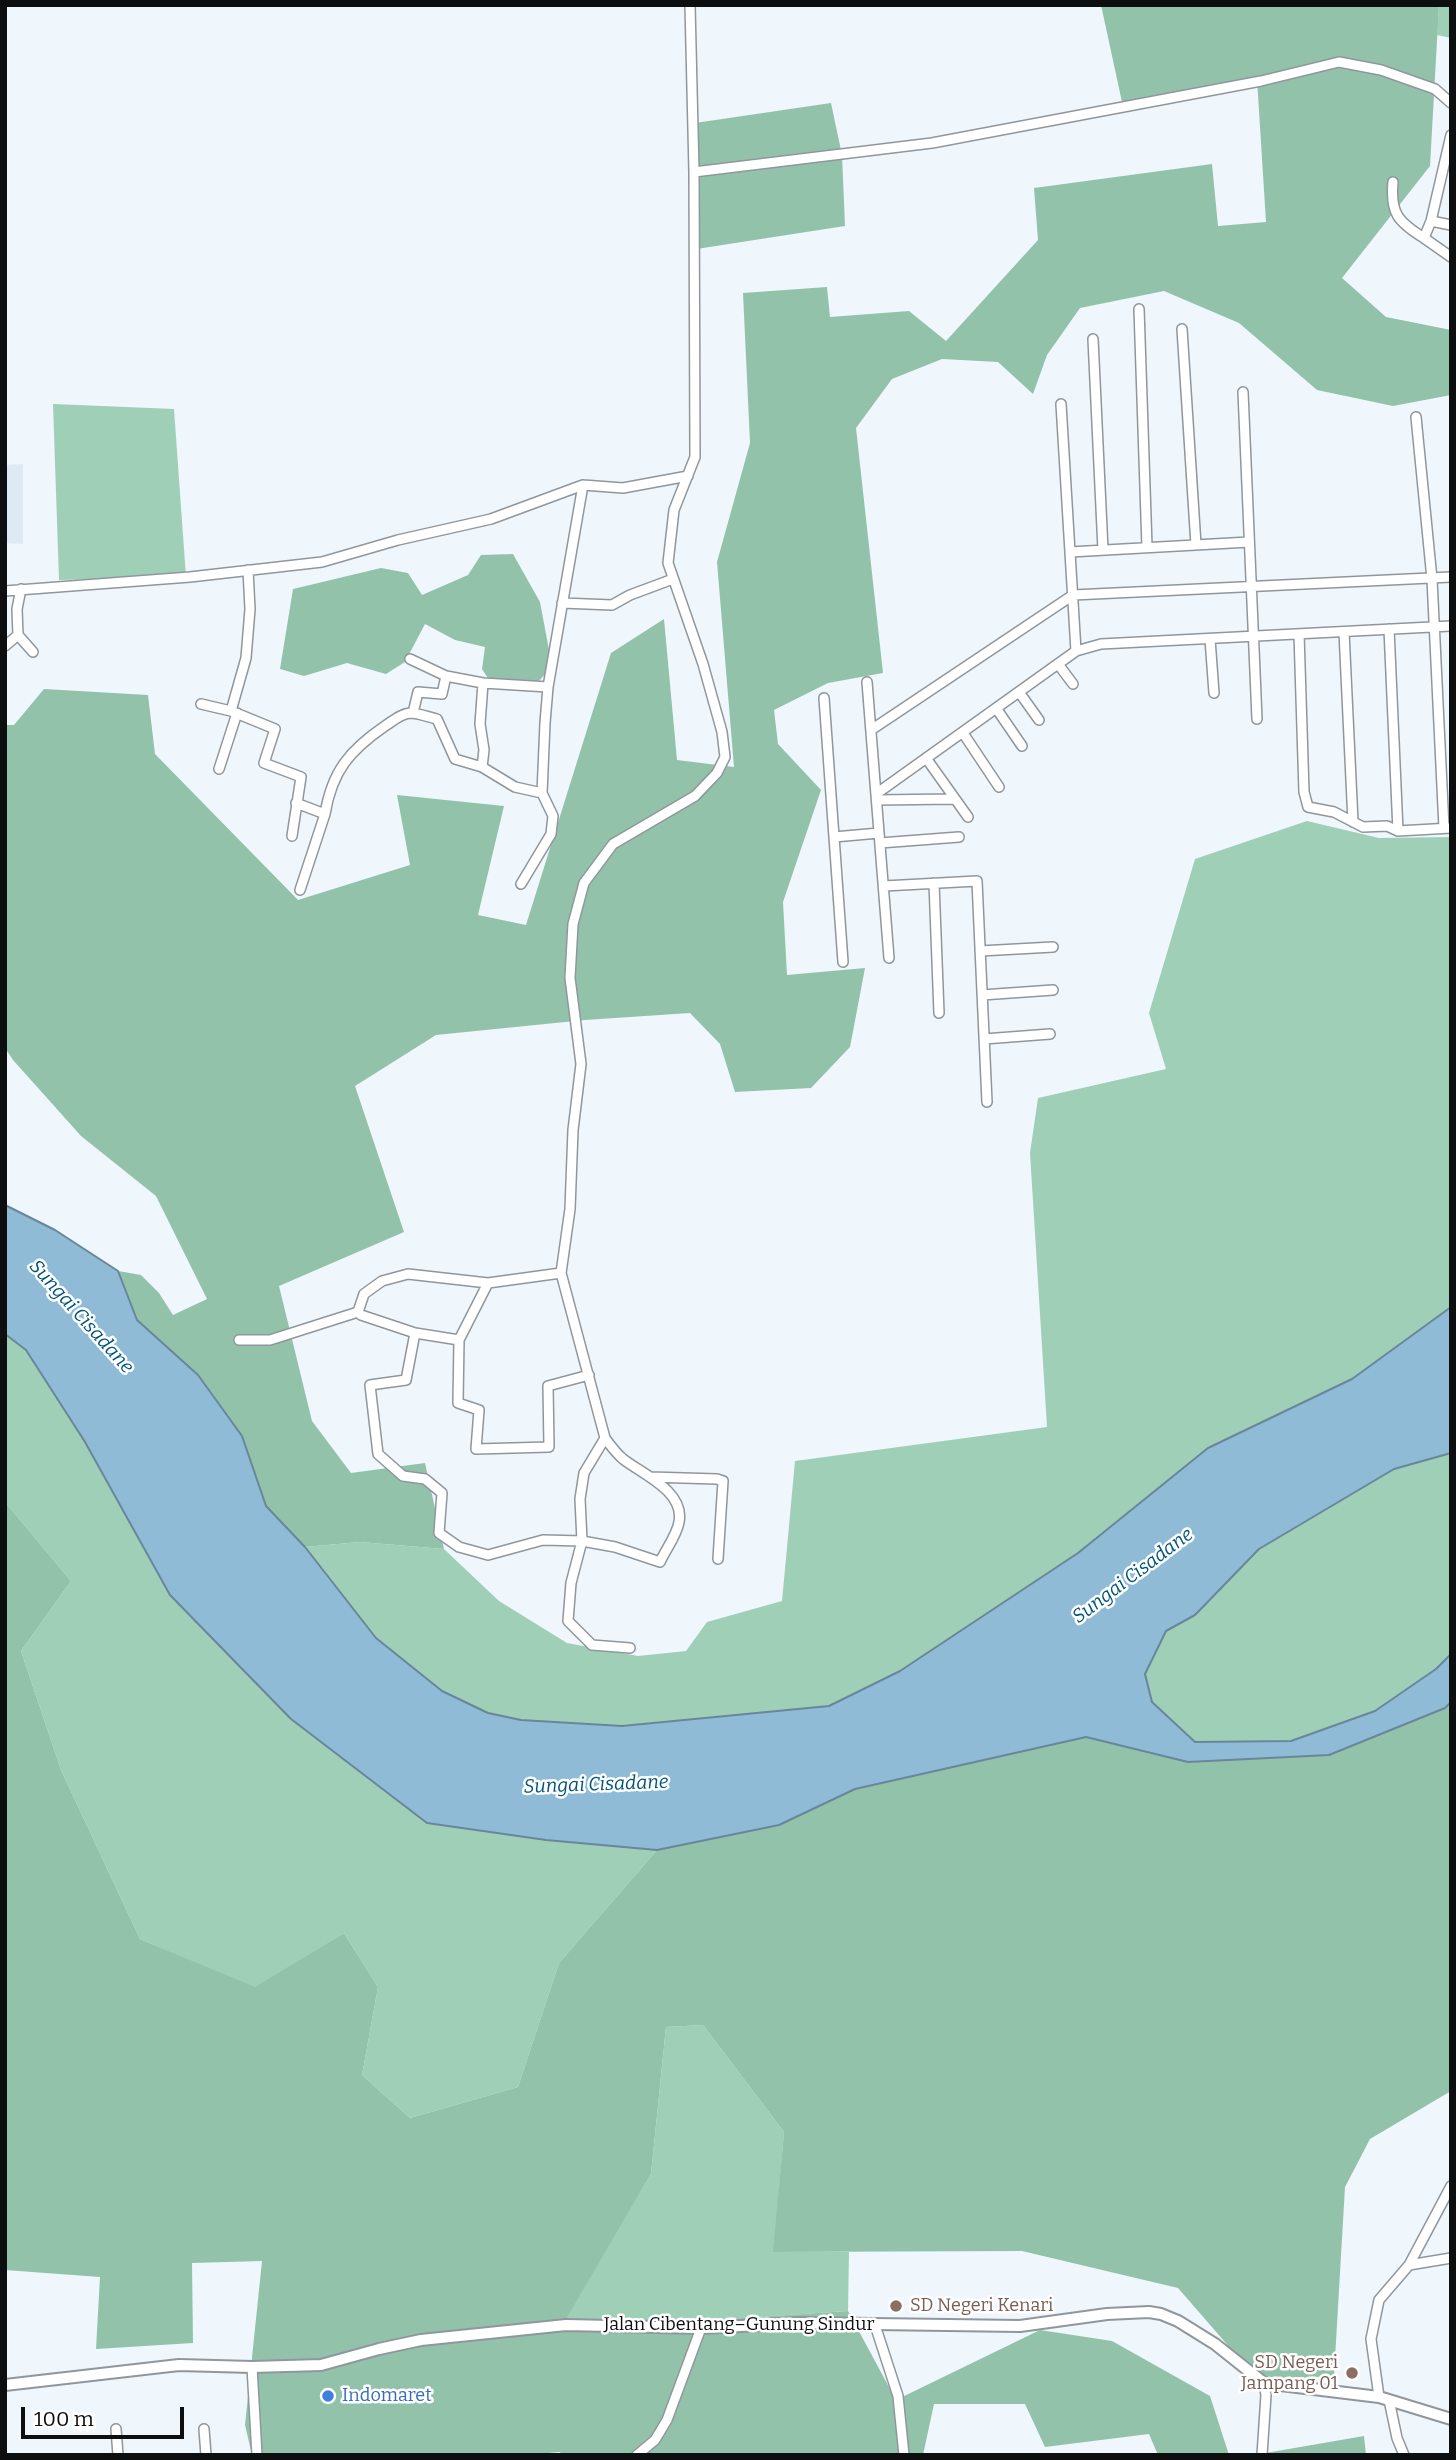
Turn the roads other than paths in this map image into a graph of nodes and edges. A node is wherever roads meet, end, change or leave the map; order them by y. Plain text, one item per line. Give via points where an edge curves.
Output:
1 (690, 5) edge
2 (1451, 103) edge
3 (1451, 135) edge
4 (694, 172) junction
5 (1393, 182) dead end
6 (1431, 221) junction
7 (1451, 225) edge
8 (1424, 237) junction
9 (1451, 257) edge
10 (1139, 309) dead end
11 (1182, 329) dead end
12 (1093, 339) dead end
13 (1243, 392) dead end
14 (1061, 404) dead end
15 (1416, 417) dead end
16 (688, 476) junction
17 (583, 485) junction
18 (1249, 542) junction
19 (1196, 545) junction
20 (1147, 547) junction
21 (1103, 550) junction
22 (1070, 552) junction
23 (248, 569) junction
24 (1451, 577) edge
25 (673, 579) junction
26 (1432, 579) junction
27 (1251, 586) junction
28 (21, 589) junction
29 (5, 591) edge
30 (1073, 595) junction
31 (562, 603) junction
32 (1451, 626) edge
33 (1433, 627) junction
34 (1389, 629) junction
35 (1344, 632) junction
36 (1299, 634) junction
37 (18, 635) junction
38 (1253, 636) junction
39 (1210, 639) junction
40 (5, 646) edge
41 (1076, 651) junction
42 (33, 652) dead end
43 (410, 659) dead end
44 (1058, 664) junction
45 (446, 676) junction
46 (867, 681) dead end
47 (483, 683) junction
48 (1073, 684) dead end
49 (548, 687) junction
50 (1019, 692) junction
51 (1213, 694) dead end
52 (824, 698) dead end
53 (201, 704) dead end
54 (996, 708) junction
55 (234, 712) junction
56 (413, 713) junction
57 (1257, 719) dead end
58 (1039, 720) dead end
59 (871, 730) junction
60 (962, 733) junction
61 (1022, 746) dead end
62 (926, 758) junction
63 (482, 766) junction
64 (219, 769) dead end
65 (999, 786) dead end
66 (542, 793) junction
67 (876, 797) junction
68 (953, 799) junction
69 (296, 803) junction
70 (325, 814) junction
71 (968, 817) dead end
72 (1353, 822) junction
73 (1448, 828) edge
74 (1398, 831) junction
75 (292, 835) dead end
76 (834, 837) junction
77 (959, 837) dead end
78 (880, 838) junction
79 (934, 883) junction
80 (520, 884) dead end
81 (884, 886) junction
82 (300, 890) dead end
83 (1053, 947) dead end
84 (980, 951) junction
85 (889, 958) dead end
86 (843, 962) dead end
87 (1053, 990) dead end
88 (982, 995) junction
89 (939, 1013) dead end
90 (1050, 1034) dead end
91 (984, 1039) junction
92 (987, 1102) dead end
93 (561, 1273) junction
94 (488, 1283) junction
95 (358, 1312) junction
96 (415, 1333) junction
97 (239, 1340) dead end
98 (459, 1340) junction
99 (589, 1375) junction
100 (605, 1438) junction
101 (649, 1477) junction
102 (582, 1541) junction
103 (718, 1559) dead end
104 (629, 1648) dead end
105 (1451, 2186) edge
106 (1451, 2258) edge
107 (1409, 2265) junction
108 (875, 2325) junction
109 (701, 2328) junction
110 (252, 2367) junction
111 (1264, 2383) junction
112 (5, 2385) edge
113 (1384, 2399) junction
114 (1451, 2418) edge
115 (116, 2429) dead end
116 (204, 2430) dead end
117 (118, 2455) edge
118 (206, 2455) edge
119 (257, 2455) edge
120 (637, 2455) edge
121 (904, 2455) edge
122 (1262, 2455) edge
123 (1404, 2455) edge

1 - 4 street
2 - 4 street via 1435,89 1381,70 1339,62 932,144
3 - 6 street
4 - 16 street via 695,457
5 - 8 street via 1391,202 1401,222
6 - 7 street
6 - 8 street
8 - 9 street
10 - 20 street
11 - 19 street
12 - 21 street
13 - 18 street
14 - 22 street
15 - 26 street
16 - 17 street via 623,488
16 - 25 street via 674,510 670,537 668,563
17 - 23 street via 491,519 322,562
17 - 31 street
18 - 19 street
18 - 27 street
19 - 20 street
20 - 21 street
21 - 22 street
22 - 30 street
23 - 28 street
23 - 55 street via 246,658
24 - 26 street
25 - 31 street via 612,605
25 - 93 street via 703,664 725,757 695,796 613,844 584,883 576,905 570,978 581,1064
26 - 27 street
26 - 33 street
27 - 30 street
27 - 38 street
28 - 29 street
28 - 37 street
30 - 41 street
30 - 59 street
31 - 49 street
32 - 33 street
33 - 34 street
33 - 73 street
34 - 35 street
34 - 74 street
35 - 36 street
35 - 72 street
36 - 38 street
36 - 72 street via 1306,801 1308,807 1335,812
37 - 40 street
37 - 42 street
38 - 39 street
38 - 57 street
39 - 41 street via 1101,644
39 - 51 street
41 - 44 street
43 - 45 street
44 - 48 street
44 - 50 street
45 - 47 street
45 - 56 street via 442,694 418,692
46 - 59 street
47 - 49 street
47 - 63 street
49 - 66 street
50 - 54 street
50 - 58 street
52 - 76 street
53 - 55 street
54 - 60 street
54 - 61 street
55 - 64 street
55 - 69 street via 275,729 264,763 301,778
56 - 63 street via 437,719 455,759
56 - 70 street via 402,715 360,743 329,790
59 - 67 street
60 - 62 street
60 - 65 street
62 - 67 street
62 - 68 street
63 - 66 street via 516,788
66 - 80 street via 553,816 551,834
67 - 68 street
67 - 78 street
68 - 71 street
69 - 70 street
69 - 75 street
70 - 82 street
72 - 74 street
73 - 74 street
76 - 78 street
76 - 86 street
77 - 78 street
78 - 81 street
79 - 81 street
79 - 84 street via 977,881
79 - 89 street
81 - 85 street
83 - 84 street
84 - 88 street
87 - 88 street
88 - 91 street
90 - 91 street
91 - 92 street
93 - 94 street
93 - 99 street
94 - 95 street via 408,1274 382,1281 364,1294
94 - 98 street
95 - 96 street
95 - 97 street via 270,1340
96 - 98 street
96 - 102 street via 406,1380 370,1385 378,1454 403,1476 425,1479 442,1493 439,1533 459,1547 488,1555 543,1539
98 - 99 street via 458,1403 479,1410 476,1449 549,1447 548,1386
99 - 100 street
100 - 101 street via 621,1457
100 - 102 street via 584,1473
101 - 102 street via 672,1496 679,1514 660,1562
101 - 103 street via 723,1481
102 - 104 street via 571,1583 568,1621 592,1645
105 - 107 street
106 - 107 street
107 - 113 street via 1379,2300 1371,2339
108 - 109 street, Jalan Cibentang–Gunung Sindur
108 - 111 street, Jalan Cibentang–Gunung Sindur via 1020,2326 1108,2314 1161,2314 1216,2344
108 - 121 street via 898,2396
109 - 110 street, Jalan Cibentang–Gunung Sindur via 566,2325 421,2340 321,2365
109 - 120 street via 667,2420 655,2440
110 - 112 street, Jalan Cibentang–Gunung Sindur via 179,2365
110 - 119 street
111 - 113 street
111 - 122 street
113 - 114 street
113 - 123 street
115 - 117 street
116 - 118 street

